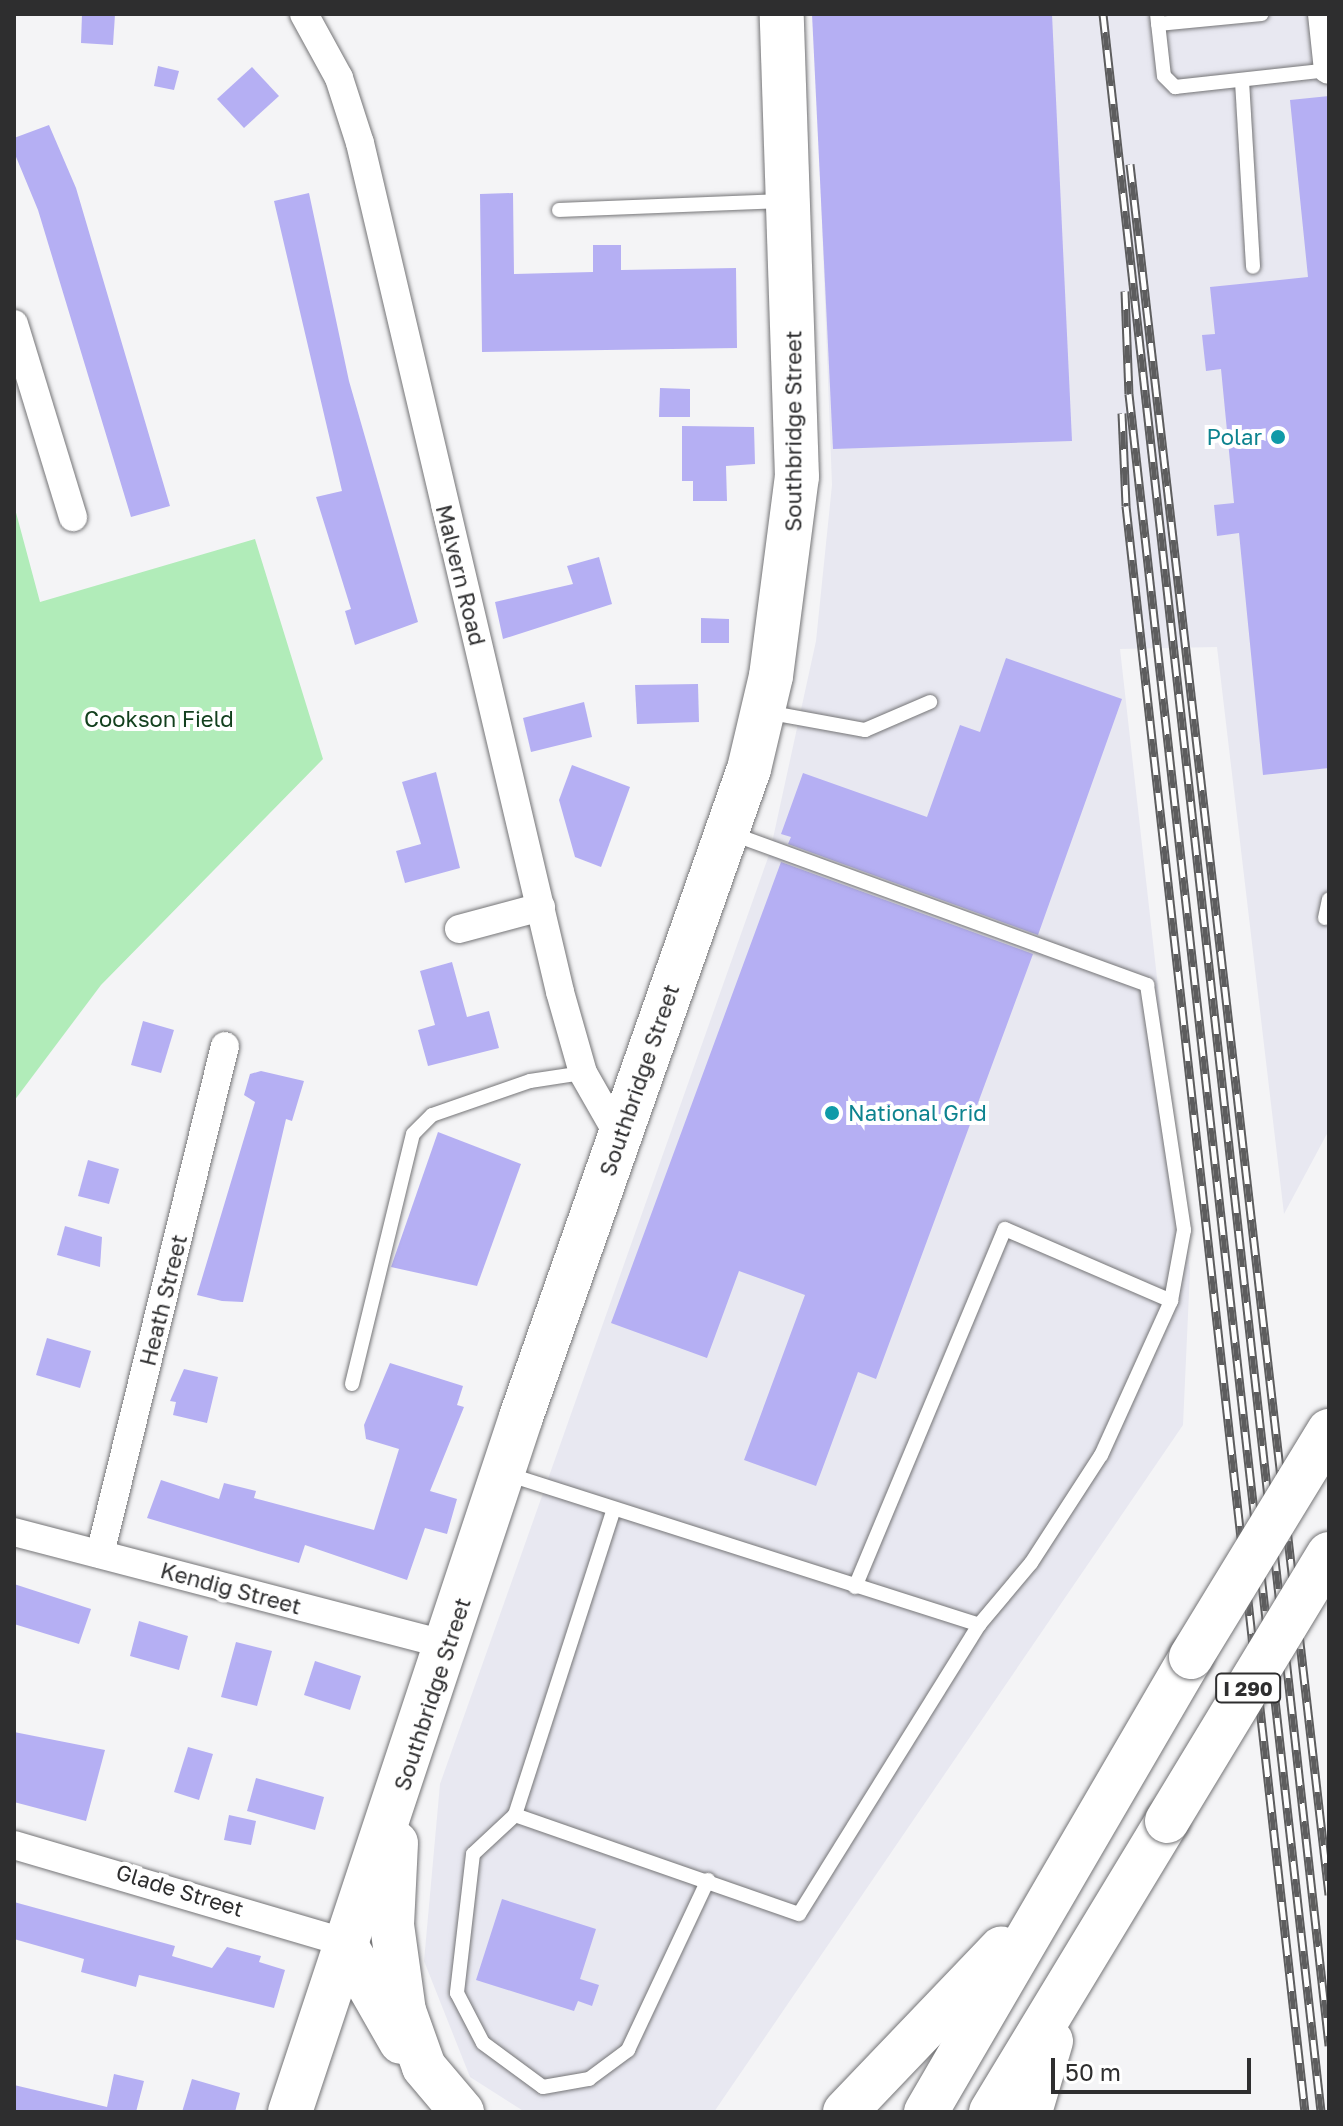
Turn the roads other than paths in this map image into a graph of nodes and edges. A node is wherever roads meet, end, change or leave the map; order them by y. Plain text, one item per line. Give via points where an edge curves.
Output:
1 (304, 14) edge
2 (782, 14) edge
3 (1262, 14) edge
4 (1322, 14) edge
5 (1157, 19) edge
6 (1328, 70) edge
7 (1242, 81) junction
8 (790, 201) junction
9 (559, 210) dead end
10 (1253, 267) dead end
11 (14, 324) edge
12 (73, 517) dead end
13 (930, 702) dead end
14 (762, 712) junction
15 (727, 832) junction
16 (1329, 899) edge
17 (541, 907) junction
18 (1325, 918) dead end
19 (459, 929) dead end
20 (225, 1046) dead end
21 (583, 1073) junction
22 (619, 1136) junction
23 (1171, 1301) junction
24 (352, 1384) dead end
25 (1329, 1431) edge
26 (503, 1473) junction
27 (613, 1512) junction
28 (14, 1532) edge
29 (100, 1554) junction
30 (1329, 1554) edge
31 (855, 1587) junction
32 (979, 1625) junction
33 (447, 1645) junction
34 (399, 1797) junction
35 (515, 1815) junction
36 (14, 1845) edge
37 (708, 1880) junction
38 (1050, 1898) junction
39 (344, 1942) junction
40 (1073, 1967) junction
41 (424, 2067) junction
42 (290, 2112) edge
43 (462, 2112) edge
44 (845, 2112) edge
45 (926, 2112) edge
46 (991, 2112) edge
47 (1030, 2112) edge

1 - 17 street, Malvern Road via 339,78 360,143
2 - 8 main road, Southbridge Street
3 - 5 lane
4 - 6 street
5 - 7 lane via 1168,83
6 - 7 lane
7 - 10 lane
8 - 9 lane
8 - 14 main road, Southbridge Street via 795,522
11 - 12 street
13 - 14 lane via 865,730
14 - 15 main road, Southbridge Street
15 - 22 main road, Southbridge Street
15 - 23 lane via 1147,985 1184,1230
16 - 18 lane
17 - 19 street
17 - 21 street, Malvern Road
20 - 29 street, Heath Street
21 - 22 street, Malvern Road
21 - 24 lane via 530,1081 432,1115 413,1134
22 - 26 main road, Southbridge Street
23 - 31 lane via 1005,1229
23 - 32 lane via 1101,1455 1031,1563
25 - 38 main road, I 290, bridge
26 - 27 lane
26 - 33 main road, Southbridge Street
27 - 31 lane
27 - 35 lane
28 - 29 street, Kendig Street
29 - 33 street, Kendig Street
30 - 40 main road, I 290, bridge
31 - 32 lane
32 - 37 lane via 799,1914
33 - 34 main road, Southbridge Street
34 - 39 main road, Southbridge Street
34 - 41 main road via 392,1925 404,2011
35 - 37 lane
35 - 37 lane via 473,1854 457,1993 483,2043 543,2087 589,2079 628,2050
36 - 39 street, Glade Street
38 - 44 main road
38 - 45 main road, I 290
39 - 41 main road via 400,2042
39 - 42 main road, Southbridge Street
40 - 46 main road, I 290
40 - 47 main road
41 - 43 main road

